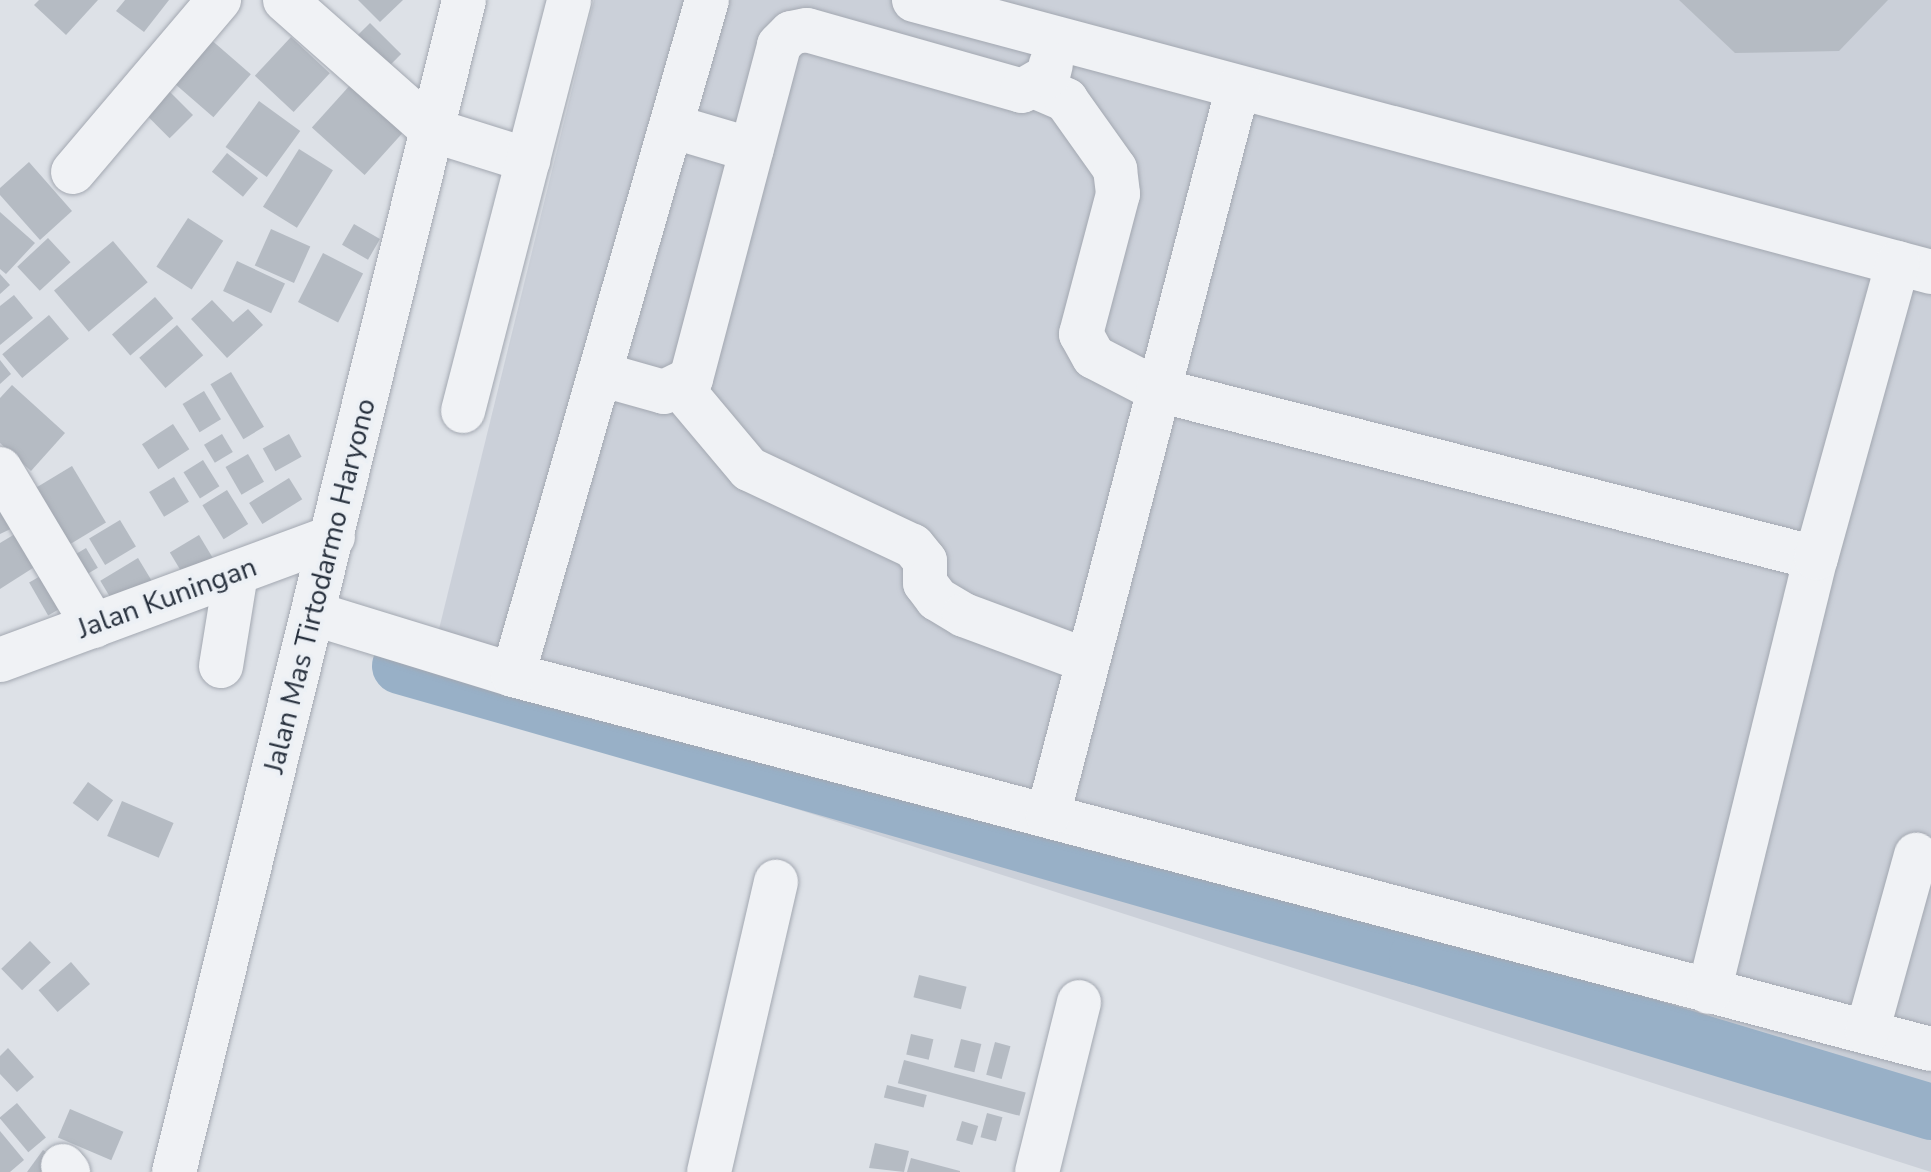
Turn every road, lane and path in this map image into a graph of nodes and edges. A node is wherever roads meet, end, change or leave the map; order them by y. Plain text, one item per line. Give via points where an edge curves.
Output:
1 (219, 0) edge
2 (285, 0) edge
3 (464, 0) edge
4 (569, 0) edge
5 (707, 0) edge
6 (914, 0) edge
7 (1056, 38) junction
8 (1036, 87) junction
9 (1238, 87) junction
10 (671, 126) junction
11 (432, 130) junction
12 (752, 150) junction
13 (528, 160) junction
14 (73, 172) dead end
15 (1914, 268) edge
16 (600, 374) junction
17 (681, 388) junction
18 (1158, 390) junction
19 (463, 411) dead end
20 (0, 469) edge
21 (333, 537) junction
22 (1816, 558) junction
23 (236, 573) junction
24 (315, 614) junction
25 (94, 626) junction
26 (0, 660) edge
27 (1088, 661) junction
28 (221, 666) dead end
29 (513, 675) junction
30 (1048, 815) junction
31 (1916, 855) dead end
32 (776, 882) dead end
33 (1709, 992) junction
34 (1079, 1002) dead end
35 (1867, 1032) junction
36 (1931, 1049) edge
37 (174, 1172) edge
38 (709, 1172) edge
39 (1037, 1172) edge

1 - 14 street
2 - 11 street
3 - 11 street, Jalan Mas Tirtodarmo Haryono
4 - 13 street
5 - 10 street
6 - 7 street
7 - 8 street via 1048,76
7 - 9 street
8 - 12 street via 1022,91 807,30 791,33 779,45
8 - 18 street via 1066,100 1115,169 1118,194 1081,334 1086,350
9 - 15 street
9 - 18 street
10 - 12 street
10 - 16 street
11 - 13 street
11 - 21 street, Jalan Mas Tirtodarmo Haryono
12 - 17 street via 691,379
13 - 19 street
15 - 22 street
16 - 17 street via 664,392
16 - 29 street
17 - 27 street via 749,469 913,546 925,561 925,583 937,599 964,615
18 - 22 street
18 - 27 street
20 - 25 street
21 - 23 street, Jalan Kuningan
21 - 24 street, Jalan Mas Tirtodarmo Haryono
22 - 33 street
23 - 25 street, Jalan Kuningan
23 - 28 street
24 - 29 street
24 - 37 street, Jalan Mas Tirtodarmo Haryono
25 - 26 street, Jalan Kuningan
27 - 30 street
29 - 30 street
30 - 33 street
31 - 35 street
32 - 38 street
33 - 35 street
34 - 39 street
35 - 36 street

